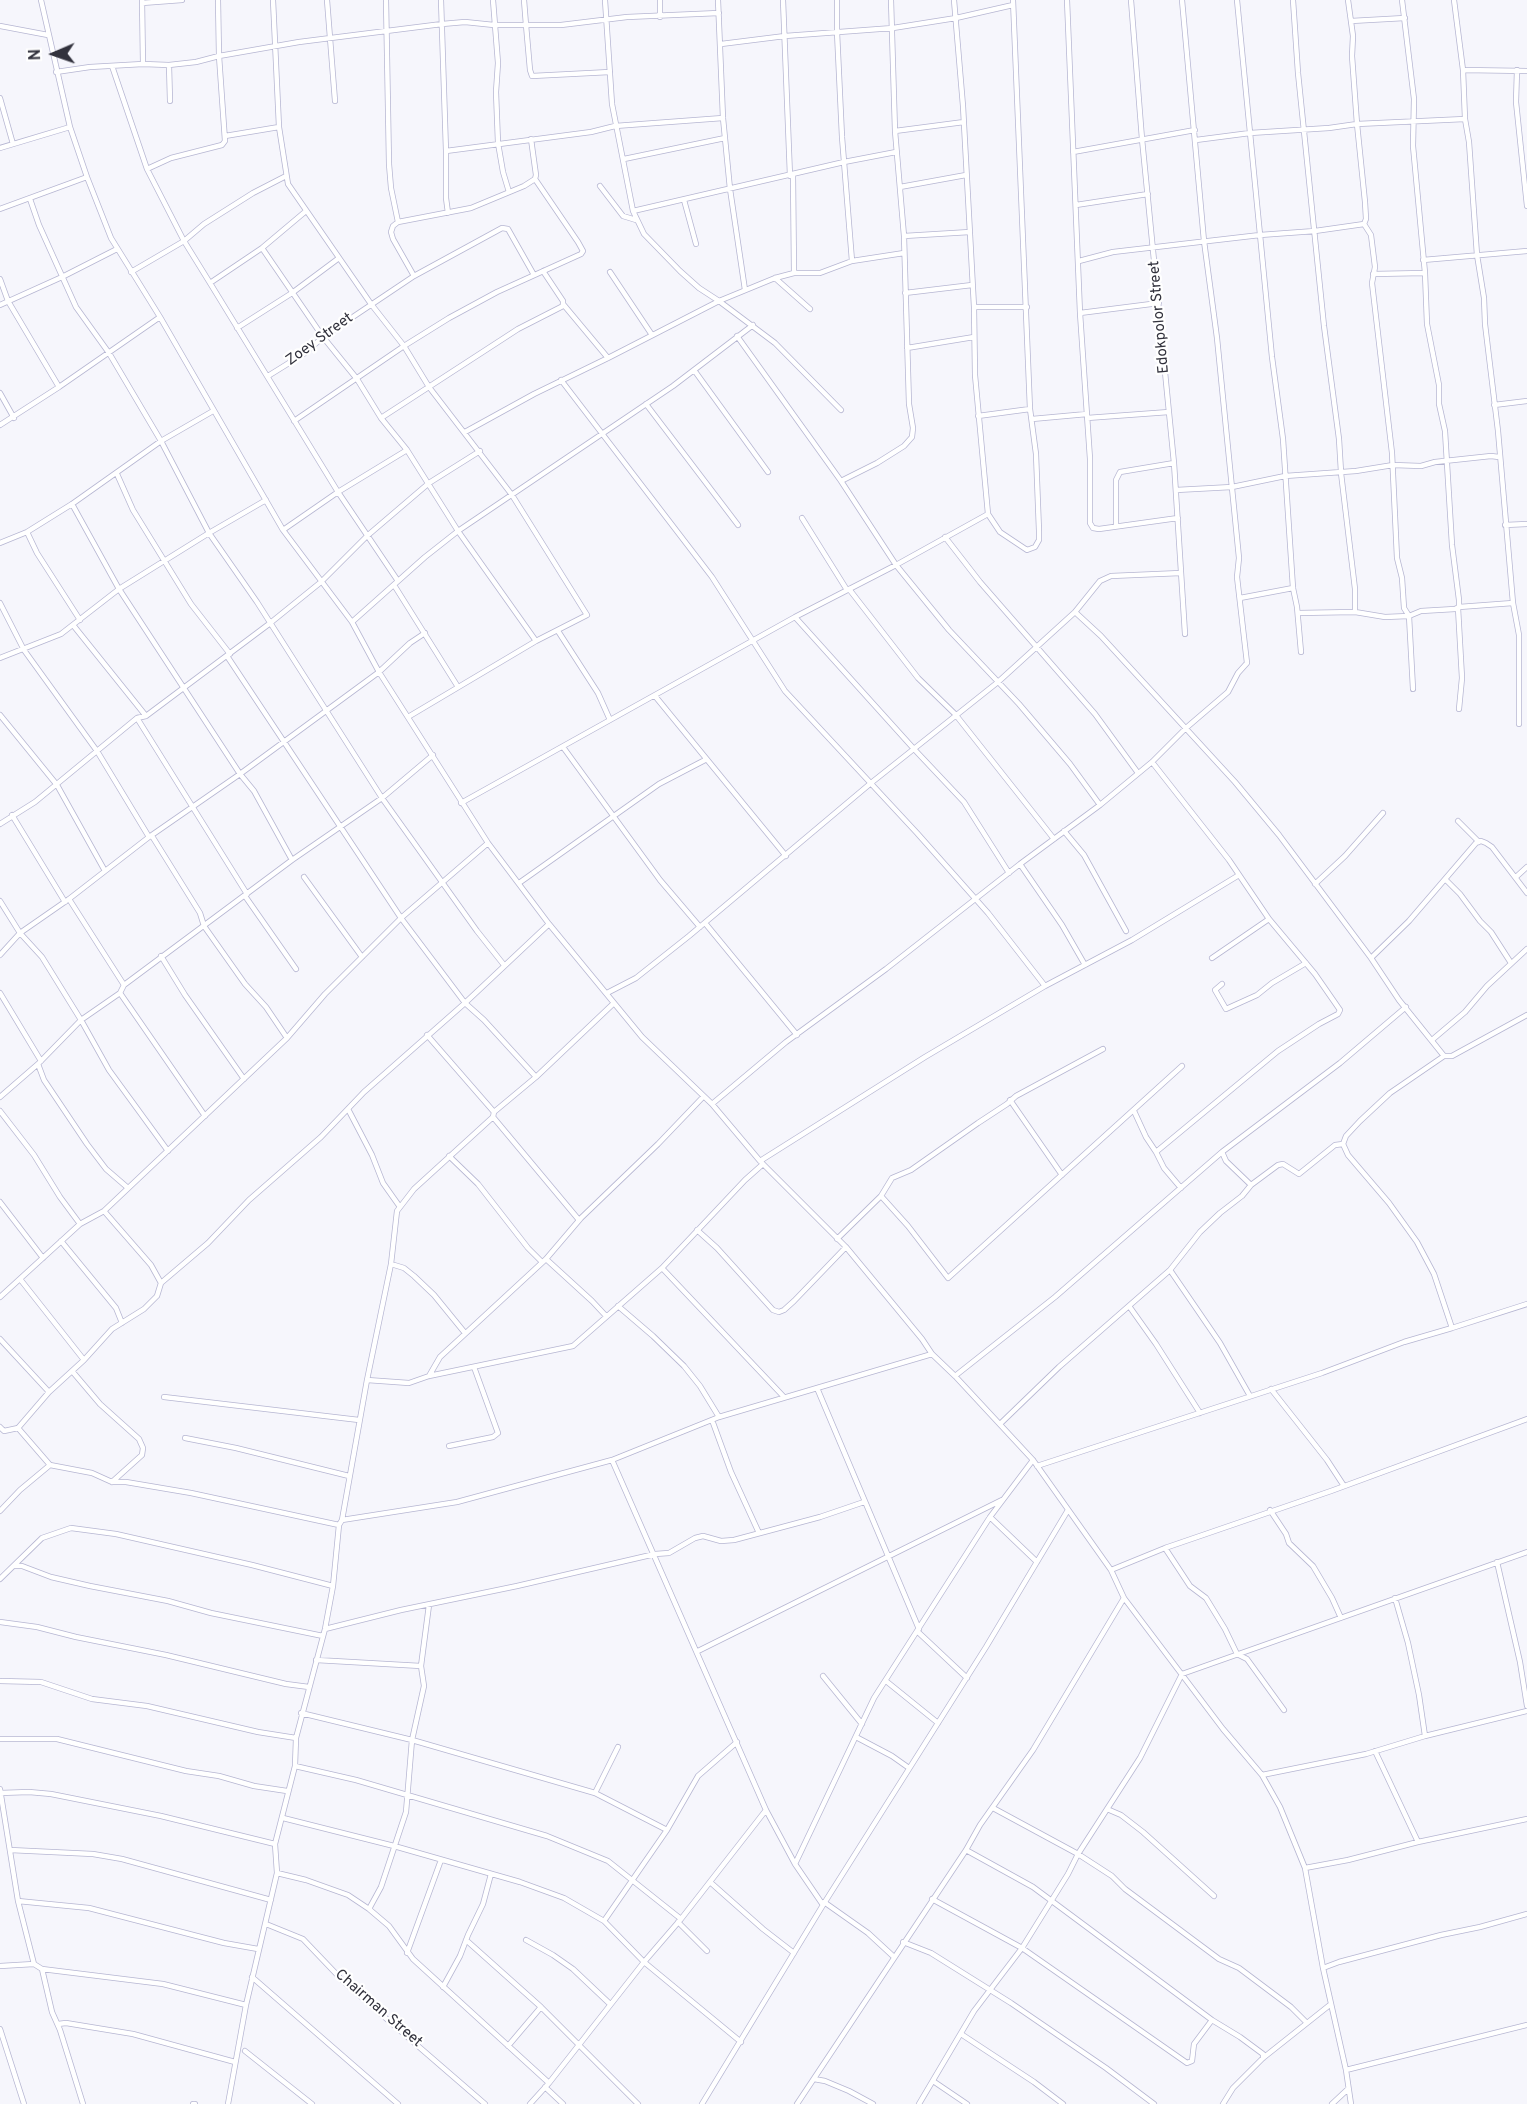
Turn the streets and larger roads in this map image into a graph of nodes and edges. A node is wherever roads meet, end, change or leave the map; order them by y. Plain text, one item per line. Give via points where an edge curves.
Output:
1 (41, 0) edge
2 (182, 0) edge
3 (219, 0) edge
4 (273, 0) edge
5 (327, 0) edge
6 (386, 0) edge
7 (441, 0) edge
8 (493, 0) edge
9 (524, 0) edge
10 (604, 0) edge
11 (660, 0) edge
12 (718, 0) edge
13 (783, 0) edge
14 (837, 0) edge
15 (891, 0) edge
16 (954, 0) edge
17 (1067, 0) edge
18 (1131, 0) edge
19 (1182, 0) edge
20 (1237, 0) edge
21 (1293, 0) edge
22 (1348, 0) edge
23 (1402, 0) edge
24 (1454, 0) edge
25 (142, 2) edge
26 (1013, 2) edge
27 (719, 13) junction
28 (660, 17) junction
29 (956, 18) junction
30 (1404, 18) junction
31 (605, 19) junction
32 (1351, 21) junction
33 (442, 24) junction
34 (495, 25) junction
35 (526, 25) junction
36 (0, 26) edge
37 (892, 28) junction
38 (387, 32) junction
39 (837, 32) junction
40 (48, 35) junction
41 (785, 36) junction
42 (330, 38) junction
43 (721, 44) junction
44 (276, 45) junction
45 (219, 56) junction
46 (143, 64) junction
47 (170, 65) junction
48 (112, 66) junction
49 (1463, 70) junction
50 (1517, 70) junction
51 (1527, 71) edge
52 (56, 72) junction
53 (610, 72) junction
54 (0, 98) edge
55 (170, 101) dead end
56 (335, 101) dead end
57 (723, 118) junction
58 (1465, 119) junction
59 (1413, 121) junction
60 (964, 122) junction
61 (1357, 124) junction
62 (615, 126) junction
63 (70, 127) junction
64 (279, 127) junction
65 (1305, 129) junction
66 (1195, 130) junction
67 (895, 131) junction
68 (1250, 133) junction
69 (225, 136) junction
70 (725, 138) junction
71 (531, 139) junction
72 (1142, 139) junction
73 (1196, 140) junction
74 (498, 143) junction
75 (13, 144) junction
76 (0, 148) edge
77 (446, 151) junction
78 (897, 152) junction
79 (1073, 152) junction
80 (624, 159) junction
81 (844, 162) junction
82 (147, 169) junction
83 (966, 175) junction
84 (286, 176) junction
85 (791, 176) junction
86 (87, 177) junction
87 (535, 179) junction
88 (600, 186) dead end
89 (900, 186) junction
90 (730, 189) junction
91 (509, 192) junction
92 (1148, 194) junction
93 (30, 199) junction
94 (684, 200) junction
95 (1077, 205) junction
96 (1527, 206) edge
97 (0, 209) edge
98 (306, 211) junction
99 (633, 211) junction
100 (448, 213) junction
101 (636, 220) junction
102 (398, 222) junction
103 (1364, 224) junction
104 (1315, 231) junction
105 (970, 232) junction
106 (1260, 235) junction
107 (904, 236) junction
108 (184, 241) junction
109 (1204, 241) junction
110 (696, 243) dead end
111 (262, 248) junction
112 (1154, 248) junction
113 (117, 249) junction
114 (1527, 251) edge
115 (904, 253) junction
116 (1477, 255) junction
117 (339, 258) junction
118 (1423, 260) junction
119 (852, 261) junction
120 (1079, 261) junction
121 (543, 271) junction
122 (131, 272) junction
123 (610, 272) dead end
124 (794, 273) junction
125 (1425, 273) junction
126 (1372, 274) junction
127 (534, 275) junction
128 (414, 276) junction
129 (62, 277) junction
130 (775, 278) junction
131 (0, 279) edge
132 (210, 284) junction
133 (972, 285) junction
134 (745, 290) junction
135 (292, 292) junction
136 (905, 293) junction
137 (8, 301) junction
138 (719, 301) junction
139 (1159, 303) junction
140 (371, 304) junction
141 (564, 304) junction
142 (0, 305) edge
143 (974, 307) junction
144 (1027, 307) junction
145 (810, 309) dead end
146 (1080, 313) junction
147 (160, 317) junction
148 (753, 325) junction
149 (237, 328) junction
150 (652, 335) junction
151 (737, 336) junction
152 (323, 337) junction
153 (974, 337) junction
154 (404, 346) junction
155 (907, 348) junction
156 (110, 353) junction
157 (608, 358) junction
158 (694, 370) junction
159 (268, 376) junction
160 (357, 379) junction
161 (561, 380) junction
162 (59, 387) junction
163 (429, 387) junction
164 (0, 393) edge
165 (1527, 401) edge
166 (646, 404) junction
167 (1494, 405) junction
168 (1030, 409) junction
169 (841, 410) dead end
170 (213, 411) junction
171 (1169, 412) junction
172 (978, 416) junction
173 (1087, 416) junction
174 (14, 418) junction
175 (381, 418) junction
176 (1032, 419) junction
177 (294, 421) junction
178 (0, 425) edge
179 (465, 432) junction
180 (603, 434) junction
181 (162, 441) junction
182 (407, 450) junction
183 (480, 451) junction
184 (1500, 457) junction
185 (1446, 462) junction
186 (1174, 463) junction
187 (1393, 465) junction
188 (768, 472) dead end
189 (1341, 472) junction
190 (117, 474) junction
191 (1285, 476) junction
192 (841, 481) junction
193 (429, 483) junction
194 (1232, 487) junction
195 (1176, 490) junction
196 (338, 492) junction
197 (512, 495) junction
198 (266, 500) junction
199 (72, 504) junction
200 (988, 514) junction
201 (801, 518) dead end
202 (1178, 518) junction
203 (1527, 524) edge
204 (738, 525) dead end
205 (1505, 525) junction
206 (1116, 526) junction
207 (283, 530) junction
208 (458, 531) junction
209 (27, 532) junction
210 (208, 532) junction
211 (367, 536) junction
212 (945, 537) junction
213 (0, 543) edge
214 (165, 560) junction
215 (896, 565) junction
216 (1181, 573) junction
217 (321, 582) junction
218 (396, 583) junction
219 (1293, 588) junction
220 (119, 589) junction
221 (848, 590) junction
222 (1240, 597) junction
223 (0, 603) edge
224 (1513, 603) junction
225 (1459, 607) junction
226 (1075, 612) junction
227 (1355, 612) junction
228 (1298, 613) junction
229 (1409, 616) junction
230 (795, 617) junction
231 (80, 620) junction
232 (352, 622) junction
233 (269, 624) junction
234 (73, 625) junction
235 (558, 631) junction
236 (425, 633) junction
237 (1185, 634) dead end
238 (536, 641) junction
239 (753, 641) junction
240 (1036, 646) junction
241 (24, 650) junction
242 (1301, 652) dead end
243 (229, 655) junction
244 (0, 658) edge
245 (379, 672) junction
246 (998, 682) junction
247 (184, 687) junction
248 (458, 687) junction
249 (1413, 689) dead end
250 (655, 696) junction
251 (1460, 709) dead end
252 (326, 710) junction
253 (955, 714) junction
254 (0, 715) edge
255 (146, 716) junction
256 (408, 717) junction
257 (137, 718) junction
258 (610, 720) junction
259 (1519, 724) dead end
260 (1186, 728) junction
261 (283, 741) junction
262 (563, 747) junction
263 (914, 749) junction
264 (97, 751) junction
265 (433, 754) junction
266 (705, 760) junction
267 (1152, 762) junction
268 (1138, 772) junction
269 (240, 774) junction
270 (871, 783) junction
271 (57, 785) junction
272 (382, 798) junction
273 (461, 803) junction
274 (1100, 805) junction
275 (193, 806) junction
276 (1383, 813) dead end
277 (12, 815) junction
278 (613, 816) junction
279 (1458, 821) dead end
280 (0, 824) edge
281 (339, 826) junction
282 (1064, 831) junction
283 (151, 837) junction
284 (1054, 839) junction
285 (1479, 842) junction
286 (488, 843) junction
287 (786, 856) junction
288 (292, 860) junction
289 (1020, 864) junction
290 (1527, 867) edge
291 (105, 871) junction
292 (1009, 873) junction
293 (1239, 875) junction
294 (304, 877) dead end
295 (1515, 877) junction
296 (1445, 879) junction
297 (443, 883) junction
298 (519, 883) junction
299 (1315, 884) junction
300 (1527, 893) edge
301 (246, 895) junction
302 (67, 900) junction
303 (975, 900) junction
304 (0, 901) edge
305 (401, 918) junction
306 (1269, 919) junction
307 (705, 923) junction
308 (549, 924) junction
309 (204, 926) junction
310 (700, 927) junction
311 (1126, 931) dead end
312 (20, 933) junction
313 (1527, 949) edge
314 (0, 955) edge
315 (161, 956) junction
316 (362, 957) junction
317 (1212, 958) dead end
318 (1371, 958) junction
319 (1306, 963) junction
320 (1511, 963) junction
321 (504, 965) junction
322 (1085, 965) junction
323 (296, 969) dead end
324 (1222, 984) dead end
325 (124, 985) junction
326 (1046, 986) junction
327 (0, 993) edge
328 (120, 993) junction
329 (607, 993) junction
330 (465, 1003) junction
331 (614, 1003) junction
332 (1406, 1007) junction
333 (1526, 1017) edge
334 (81, 1020) junction
335 (427, 1035) junction
336 (797, 1035) junction
337 (287, 1038) junction
338 (1432, 1040) junction
339 (1103, 1049) dead end
340 (1444, 1056) junction
341 (40, 1063) junction
342 (1182, 1066) dead end
343 (536, 1077) junction
344 (244, 1079) junction
345 (0, 1097) edge
346 (703, 1097) junction
347 (1010, 1100) junction
348 (712, 1104) junction
349 (348, 1109) junction
350 (0, 1111) edge
351 (1134, 1111) junction
352 (493, 1114) junction
353 (205, 1116) junction
354 (1343, 1144) junction
355 (168, 1151) junction
356 (1156, 1152) junction
357 (1222, 1152) junction
358 (449, 1156) junction
359 (762, 1162) junction
360 (1062, 1175) junction
361 (1251, 1185) junction
362 (128, 1188) junction
363 (1181, 1188) junction
364 (881, 1196) junction
365 (0, 1202) edge
366 (400, 1207) junction
367 (104, 1211) junction
368 (579, 1220) junction
369 (80, 1224) junction
370 (697, 1230) junction
371 (837, 1239) junction
372 (61, 1241) junction
373 (846, 1247) junction
374 (43, 1258) junction
375 (544, 1260) junction
376 (391, 1264) junction
377 (662, 1268) junction
378 (1170, 1270) junction
379 (20, 1279) junction
380 (161, 1284) junction
381 (0, 1296) edge
382 (1527, 1304) edge
383 (618, 1306) junction
384 (1129, 1306) junction
385 (606, 1316) junction
386 (122, 1323) junction
387 (1452, 1328) junction
388 (465, 1333) junction
389 (0, 1340) edge
390 (932, 1354) junction
391 (84, 1360) junction
392 (474, 1367) junction
393 (72, 1371) junction
394 (429, 1376) junction
395 (955, 1376) junction
396 (367, 1380) junction
397 (818, 1388) junction
398 (1271, 1389) junction
399 (49, 1392) junction
400 (1250, 1396) junction
401 (164, 1397) dead end
402 (784, 1397) junction
403 (1200, 1413) junction
404 (719, 1417) junction
405 (1527, 1419) edge
406 (359, 1420) junction
407 (712, 1420) junction
408 (1000, 1424) junction
409 (18, 1428) junction
410 (1, 1431) edge
411 (185, 1438) dead end
412 (449, 1446) dead end
413 (612, 1460) junction
414 (1033, 1460) junction
415 (50, 1465) junction
416 (1037, 1466) junction
417 (349, 1476) junction
418 (112, 1482) junction
419 (1344, 1486) junction
420 (1002, 1500) junction
421 (864, 1502) junction
422 (1068, 1510) junction
423 (1270, 1510) junction
424 (0, 1511) edge
425 (990, 1517) junction
426 (341, 1522) junction
427 (759, 1533) junction
428 (1165, 1548) junction
429 (1527, 1552) edge
430 (655, 1554) junction
431 (888, 1555) junction
432 (1037, 1562) junction
433 (1497, 1563) junction
434 (14, 1566) junction
435 (1111, 1570) junction
436 (0, 1579) edge
437 (333, 1586) junction
438 (1124, 1598) junction
439 (1395, 1598) junction
440 (429, 1605) junction
441 (1341, 1618) junction
442 (0, 1622) edge
443 (325, 1629) junction
444 (919, 1630) junction
445 (323, 1636) junction
446 (698, 1651) junction
447 (1236, 1654) junction
448 (316, 1660) junction
449 (421, 1666) junction
450 (1182, 1674) junction
451 (823, 1676) dead end
452 (967, 1678) junction
453 (0, 1681) edge
454 (886, 1681) junction
455 (309, 1687) junction
456 (1527, 1706) edge
457 (1284, 1710) dead end
458 (1527, 1711) edge
459 (301, 1713) junction
460 (938, 1723) junction
461 (862, 1724) junction
462 (1425, 1736) junction
463 (856, 1737) junction
464 (296, 1738) junction
465 (0, 1739) edge
466 (412, 1740) junction
467 (737, 1742) junction
468 (618, 1747) dead end
469 (1375, 1751) junction
470 (294, 1766) junction
471 (909, 1768) junction
472 (1262, 1775) junction
473 (0, 1791) edge
474 (288, 1791) junction
475 (595, 1793) junction
476 (408, 1795) junction
477 (993, 1808) junction
478 (1107, 1809) junction
479 (766, 1810) junction
480 (283, 1818) junction
481 (1527, 1819) edge
482 (667, 1830) junction
483 (1418, 1842) junction
484 (275, 1844) junction
485 (394, 1846) junction
486 (10, 1850) junction
487 (966, 1850) junction
488 (1078, 1854) junction
489 (441, 1860) junction
490 (795, 1864) junction
491 (1305, 1868) junction
492 (277, 1873) junction
493 (491, 1874) junction
494 (633, 1879) junction
495 (710, 1882) junction
496 (1214, 1896) dead end
497 (932, 1899) junction
498 (271, 1900) junction
499 (18, 1901) junction
500 (1052, 1901) junction
501 (824, 1904) junction
502 (369, 1909) junction
503 (1527, 1914) edge
504 (604, 1921) junction
505 (680, 1921) junction
506 (266, 1924) junction
507 (466, 1940) junction
508 (526, 1940) dead end
509 (903, 1942) junction
510 (1022, 1948) junction
511 (258, 1949) junction
512 (707, 1951) dead end
513 (407, 1953) junction
514 (794, 1953) junction
515 (894, 1957) junction
516 (644, 1962) junction
517 (34, 1964) junction
518 (0, 1966) edge
519 (1323, 1968) junction
520 (42, 1969) junction
521 (252, 1977) junction
522 (443, 1987) junction
523 (991, 1991) junction
524 (610, 2004) junction
525 (1331, 2004) junction
526 (246, 2005) junction
527 (541, 2007) junction
528 (1212, 2020) junction
529 (1306, 2023) junction
530 (58, 2024) junction
531 (1527, 2025) edge
532 (0, 2030) edge
533 (961, 2034) junction
534 (741, 2042) junction
535 (579, 2045) junction
536 (508, 2046) junction
537 (245, 2050) dead end
538 (1263, 2058) junction
539 (235, 2062) junction
540 (1347, 2070) junction
541 (813, 2079) junction
542 (933, 2081) junction
543 (547, 2085) junction
544 (1348, 2089) junction
545 (705, 2103) edge
546 (24, 2104) edge
547 (83, 2104) edge
548 (228, 2104) edge
549 (312, 2104) edge
550 (398, 2104) edge
551 (485, 2104) edge
552 (530, 2104) edge
553 (563, 2104) edge
554 (638, 2104) edge
555 (797, 2104) edge
556 (873, 2104) edge
557 (919, 2104) edge
558 (967, 2104) edge
559 (1063, 2104) edge
560 (1154, 2104) edge
561 (1223, 2104) edge
562 (1332, 2104) edge
563 (1351, 2104) edge

1 - 40 street
2 - 25 street
3 - 45 street
4 - 44 street
5 - 42 street
6 - 38 street
7 - 33 street
8 - 34 street
9 - 35 street
10 - 31 street
11 - 28 street
12 - 27 street
13 - 41 street
14 - 39 street
15 - 37 street
16 - 29 street
17 - 79 street
18 - 72 street, Edokpolor Street
19 - 66 street
20 - 68 street
21 - 65 street
22 - 32 street
23 - 30 street
24 - 49 street
25 - 46 street
26 - 29 street
26 - 144 street
27 - 28 street
27 - 43 street
28 - 31 street
29 - 37 street
29 - 60 street
30 - 32 street
30 - 59 street
31 - 35 street
31 - 53 street
32 - 61 street
33 - 34 street
33 - 38 street
33 - 77 street
34 - 35 street
34 - 74 street
35 - 53 street via 532,76
36 - 40 street
37 - 39 street
37 - 67 street
38 - 42 street
38 - 102 street via 388,164
39 - 41 street
39 - 81 street
40 - 52 street
41 - 43 street
41 - 85 street
42 - 44 street
42 - 56 street
43 - 57 street
44 - 45 street
44 - 64 street
45 - 47 street
45 - 69 street
46 - 47 street
46 - 48 street
47 - 55 street
48 - 52 street
48 - 82 street
49 - 50 street
49 - 58 street
50 - 51 street
50 - 96 street
52 - 63 street
53 - 62 street
54 - 75 street
57 - 62 street
57 - 70 street
58 - 59 street
58 - 116 street
59 - 61 street
59 - 118 street
60 - 67 street
60 - 83 street
61 - 65 street
61 - 103 street
62 - 71 street
62 - 80 street
63 - 75 street
63 - 86 street
64 - 69 street
64 - 84 street
65 - 68 street
65 - 104 street
66 - 72 street
66 - 73 street
67 - 78 street
68 - 73 street
68 - 106 street
69 - 82 street via 222,145 171,158
70 - 80 street
70 - 90 street
71 - 74 street
71 - 87 street
72 - 79 street
72 - 92 street, Edokpolor Street
73 - 109 street
74 - 77 street
74 - 91 street
75 - 76 street
77 - 100 street
78 - 81 street
78 - 89 street
79 - 95 street
80 - 99 street
81 - 85 street
81 - 119 street
82 - 108 street
83 - 89 street
83 - 105 street
84 - 98 street
84 - 108 street via 243,199
85 - 90 street
85 - 124 street
86 - 93 street
86 - 113 street
87 - 91 street
87 - 121 street via 583,251
88 - 101 street via 624,216
89 - 107 street
90 - 94 street
90 - 134 street
91 - 100 street
92 - 95 street
92 - 112 street, Edokpolor Street
93 - 97 street
93 - 129 street
94 - 99 street
94 - 110 street
95 - 120 street
98 - 111 street
98 - 117 street
99 - 101 street
100 - 102 street
101 - 138 street via 644,234 680,271
102 - 128 street via 391,232
103 - 104 street
103 - 126 street via 1372,241
104 - 106 street
104 - 189 street
105 - 107 street
105 - 133 street
106 - 109 street
106 - 191 street
107 - 115 street
108 - 122 street
108 - 132 street
109 - 112 street
109 - 194 street
111 - 132 street
111 - 135 street
112 - 120 street via 1100,254
112 - 139 street, Edokpolor Street
113 - 122 street
113 - 129 street
114 - 116 street
115 - 119 street
115 - 136 street
116 - 118 street
116 - 167 street
117 - 135 street
117 - 140 street
118 - 125 street
119 - 124 street via 820,273
120 - 146 street
121 - 127 street
121 - 141 street
122 - 147 street
123 - 150 street
124 - 130 street
125 - 126 street
125 - 185 street via 1427,324 1445,431
126 - 187 street
127 - 128 street, Zoey Street via 508,229 502,228
127 - 154 street
128 - 140 street, Zoey Street
129 - 137 street
129 - 156 street via 76,307
130 - 134 street
130 - 145 street
131 - 137 street
132 - 149 street
133 - 136 street
133 - 143 street
134 - 138 street
135 - 149 street
135 - 152 street
136 - 155 street
137 - 142 street
137 - 162 street
138 - 148 street
138 - 150 street
139 - 146 street
139 - 171 street, Edokpolor Street
140 - 152 street, Zoey Street
140 - 154 street
141 - 157 street
141 - 163 street via 518,328
143 - 144 street
143 - 153 street
144 - 168 street
146 - 173 street
147 - 156 street
147 - 170 street
148 - 151 street
148 - 169 street
149 - 159 street
150 - 157 street
151 - 158 street
151 - 192 street
152 - 159 street, Zoey Street
152 - 160 street
153 - 155 street
153 - 172 street
154 - 160 street
154 - 163 street
155 - 192 street via 912,437 895,452
156 - 162 street
156 - 181 street
157 - 161 street
158 - 166 street
158 - 188 street
159 - 177 street
160 - 175 street
160 - 177 street
161 - 179 street
161 - 180 street
162 - 174 street
163 - 175 street
163 - 179 street
164 - 174 street
165 - 167 street
166 - 180 street
166 - 204 street
167 - 184 street
168 - 172 street
168 - 176 street
170 - 181 street
170 - 198 street
171 - 173 street
171 - 186 street, Edokpolor Street
172 - 200 street
173 - 176 street
173 - 206 street via 1090,523 1099,529
174 - 178 street
175 - 182 street
176 - 200 street via 1039,531 1035,547 1027,550 1000,532
177 - 196 street
179 - 183 street
180 - 197 street
180 - 239 street via 712,577
181 - 190 street
181 - 210 street
182 - 193 street
182 - 196 street
183 - 193 street
183 - 197 street
184 - 185 street
184 - 205 street
185 - 187 street
185 - 225 street
186 - 195 street, Edokpolor Street
186 - 206 street via 1120,471 1116,480
187 - 189 street
187 - 229 street via 1397,558 1404,608
189 - 191 street
189 - 227 street
190 - 199 street
190 - 214 street via 133,510
191 - 194 street
191 - 219 street
192 - 215 street
193 - 208 street
193 - 211 street
194 - 195 street
194 - 222 street
195 - 202 street, Edokpolor Street
196 - 207 street
196 - 211 street
197 - 208 street
197 - 235 street via 587,615
198 - 207 street
198 - 210 street
199 - 209 street
199 - 220 street
200 - 212 street
201 - 221 street
202 - 206 street
202 - 216 street, Edokpolor Street
203 - 205 street
205 - 224 street
207 - 217 street
208 - 218 street
208 - 238 street
209 - 213 street
209 - 231 street
210 - 214 street
210 - 233 street
211 - 217 street
211 - 218 street
212 - 215 street
212 - 240 street
214 - 220 street
214 - 243 street via 191,604
215 - 221 street
215 - 246 street
216 - 226 street via 1111,576 1100,580
216 - 237 street, Edokpolor Street
217 - 232 street
217 - 233 street
218 - 232 street
218 - 236 street
219 - 222 street
219 - 228 street
220 - 231 street
220 - 247 street
221 - 230 street
221 - 253 street via 918,678
222 - 260 street via 1247,663 1228,692
223 - 241 street
224 - 225 street
224 - 259 street via 1518,635
225 - 229 street
225 - 251 street
226 - 240 street
226 - 260 street
227 - 228 street
227 - 229 street via 1385,618
228 - 242 street
229 - 249 street
230 - 239 street
230 - 263 street
231 - 234 street
232 - 245 street
233 - 243 street
233 - 252 street
234 - 241 street
234 - 255 street
235 - 238 street
235 - 258 street via 598,693
236 - 245 street
236 - 248 street
238 - 248 street
239 - 250 street
239 - 270 street via 785,691
240 - 246 street
240 - 268 street via 1095,714
241 - 244 street
241 - 264 street
243 - 247 street
243 - 261 street
245 - 252 street
245 - 256 street
246 - 253 street
246 - 274 street via 1070,764
247 - 255 street
247 - 269 street
248 - 256 street
250 - 258 street
250 - 266 street
252 - 261 street
252 - 272 street
253 - 263 street
253 - 284 street
254 - 271 street
255 - 257 street
256 - 265 street
257 - 264 street
257 - 275 street
258 - 262 street
260 - 267 street
260 - 299 street via 1235,782
261 - 269 street
261 - 281 street
262 - 273 street
262 - 278 street
263 - 270 street
263 - 292 street via 964,802
264 - 271 street
264 - 283 street
265 - 272 street
265 - 273 street
266 - 278 street via 659,784
266 - 287 street
267 - 268 street
267 - 293 street
268 - 274 street
269 - 275 street
269 - 288 street via 254,791
270 - 287 street
270 - 303 street
271 - 277 street
271 - 291 street
272 - 281 street
272 - 297 street
273 - 286 street
274 - 282 street
275 - 283 street
275 - 301 street
276 - 299 street
277 - 280 street
277 - 302 street
278 - 298 street
278 - 310 street
279 - 285 street
281 - 288 street
281 - 305 street
282 - 284 street
282 - 311 street via 1084,855
283 - 291 street
283 - 309 street via 200,913
284 - 289 street
285 - 295 street via 1492,848
285 - 296 street
286 - 297 street
286 - 298 street
287 - 307 street
288 - 301 street
289 - 292 street
289 - 322 street
290 - 295 street
291 - 302 street
292 - 303 street
293 - 306 street
293 - 322 street
294 - 316 street
295 - 300 street
296 - 318 street
296 - 320 street via 1491,932
297 - 305 street
297 - 321 street
298 - 308 street
299 - 318 street
301 - 309 street
301 - 323 street
302 - 312 street
302 - 325 street
303 - 326 street
303 - 336 street
304 - 312 street
305 - 316 street
305 - 330 street
306 - 317 street
306 - 319 street
307 - 310 street
307 - 336 street
308 - 321 street
308 - 329 street
309 - 315 street
309 - 337 street
310 - 329 street via 636,978
312 - 314 street
312 - 334 street via 42,957
313 - 320 street
315 - 325 street
315 - 344 street
316 - 337 street
318 - 332 street
319 - 324 street via 1257,995 1226,1009 1215,990
319 - 356 street via 1338,1006 1338,1014 1278,1051
320 - 338 street
321 - 330 street
322 - 326 street
325 - 328 street
326 - 359 street via 925,1057
327 - 341 street
328 - 334 street
328 - 353 street
329 - 331 street
330 - 335 street
330 - 343 street
331 - 343 street
331 - 346 street via 653,1050
332 - 338 street
332 - 357 street via 1340,1063
333 - 340 street via 1459,1053
334 - 341 street
334 - 355 street via 109,1070
335 - 349 street
335 - 352 street
336 - 348 street
337 - 344 street
338 - 340 street
339 - 347 street
340 - 354 street via 1390,1093 1346,1136
341 - 345 street
341 - 362 street via 44,1080 87,1144 106,1169
342 - 351 street
343 - 352 street
344 - 353 street
346 - 348 street
346 - 368 street
347 - 360 street
347 - 364 street via 911,1170 892,1178
348 - 359 street
349 - 366 street via 379,1176
349 - 380 street
350 - 369 street
351 - 356 street
351 - 360 street
352 - 358 street
352 - 368 street
353 - 355 street
354 - 361 street via 1335,1145 1299,1174 1278,1165
354 - 387 street via 1416,1242 1434,1274
355 - 362 street
356 - 363 street
357 - 361 street
357 - 363 street
358 - 366 street
358 - 375 street via 478,1184 528,1248
359 - 370 street
359 - 371 street
360 - 364 street via 948,1278
361 - 378 street via 1192,1239
362 - 367 street
363 - 395 street
364 - 371 street
365 - 374 street
366 - 376 street
367 - 369 street
367 - 380 street via 151,1265
368 - 375 street
369 - 372 street
370 - 373 street via 772,1310 779,1312
370 - 377 street
371 - 373 street
372 - 374 street
372 - 386 street via 116,1308
373 - 390 street
374 - 379 street
375 - 385 street
375 - 388 street
376 - 388 street via 404,1268 434,1294
376 - 396 street
377 - 383 street
377 - 402 street
378 - 384 street
378 - 400 street
379 - 381 street
379 - 391 street
380 - 386 street via 157,1296 144,1309
382 - 387 street
383 - 385 street
383 - 404 street via 684,1366
384 - 403 street
384 - 408 street
385 - 392 street via 573,1346
386 - 391 street
387 - 398 street
388 - 394 street via 440,1357
389 - 399 street
390 - 395 street
390 - 397 street
391 - 393 street
392 - 394 street
392 - 412 street via 498,1433
393 - 399 street
393 - 418 street via 100,1404 139,1439 143,1448 142,1455
394 - 396 street via 409,1383
395 - 408 street
396 - 406 street
397 - 402 street
397 - 421 street
398 - 400 street
398 - 419 street
399 - 409 street
400 - 403 street
401 - 406 street
402 - 404 street
403 - 416 street
404 - 407 street
405 - 419 street
406 - 417 street
407 - 413 street
407 - 427 street via 730,1472
408 - 414 street
409 - 410 street
409 - 415 street
411 - 417 street
413 - 426 street via 457,1502
413 - 430 street
414 - 416 street
414 - 420 street
415 - 418 street via 92,1473
415 - 424 street
416 - 422 street
417 - 426 street
418 - 426 street
419 - 423 street
420 - 425 street
420 - 431 street
421 - 427 street
421 - 431 street
422 - 432 street
422 - 435 street
423 - 428 street
423 - 441 street via 1289,1543 1313,1566
425 - 432 street
425 - 444 street
426 - 437 street
427 - 430 street via 721,1541 703,1536 677,1550
428 - 435 street
428 - 447 street via 1190,1586 1206,1598
429 - 433 street
430 - 440 street
430 - 446 street
431 - 444 street
431 - 446 street
432 - 452 street
433 - 439 street
433 - 456 street
434 - 436 street
434 - 437 street via 42,1538 71,1528 116,1534
434 - 445 street
435 - 438 street
437 - 443 street
438 - 450 street
438 - 477 street via 1033,1750
439 - 441 street
439 - 462 street via 1408,1643
440 - 443 street
440 - 449 street
441 - 447 street
442 - 455 street
443 - 445 street
444 - 452 street
444 - 454 street
445 - 448 street
446 - 467 street
447 - 450 street
447 - 457 street via 1247,1659
448 - 449 street
448 - 455 street
449 - 466 street via 424,1686
450 - 472 street
450 - 478 street via 1140,1758
451 - 461 street
452 - 460 street
453 - 464 street via 41,1682 92,1699 147,1706
454 - 460 street
454 - 461 street
455 - 459 street
458 - 462 street
459 - 464 street
459 - 466 street
460 - 471 street
461 - 463 street
462 - 469 street
463 - 471 street
463 - 490 street
464 - 470 street
465 - 474 street via 57,1739
466 - 475 street
466 - 476 street
467 - 479 street
467 - 482 street via 698,1776
468 - 475 street
469 - 472 street
469 - 483 street
470 - 474 street
470 - 476 street
471 - 501 street
472 - 491 street
473 - 484 street via 51,1794
473 - 486 street
474 - 480 street
475 - 482 street
476 - 485 street
476 - 494 street via 547,1836 608,1861
477 - 487 street
477 - 488 street
478 - 488 street
478 - 496 street via 1143,1832
479 - 490 street
479 - 495 street
480 - 484 street
480 - 485 street
481 - 483 street
482 - 494 street
483 - 491 street
484 - 492 street
485 - 489 street
485 - 502 street via 381,1887
486 - 498 street via 122,1859
486 - 499 street
487 - 497 street
487 - 500 street
488 - 500 street
488 - 529 street via 1219,1959 1239,1968
489 - 493 street
489 - 513 street
490 - 501 street
491 - 519 street
492 - 498 street
492 - 502 street via 348,1895
493 - 504 street via 564,1898
493 - 507 street via 483,1904
494 - 504 street
494 - 505 street
495 - 505 street
495 - 514 street
497 - 509 street
497 - 510 street
498 - 506 street
499 - 511 street via 89,1908
499 - 517 street
500 - 510 street
500 - 528 street
501 - 514 street
501 - 515 street via 868,1933
502 - 513 street via 389,1926
503 - 519 street
504 - 516 street
505 - 512 street
505 - 516 street
506 - 511 street
506 - 551 street, Chairman Street via 303,1939 344,1982
507 - 522 street
507 - 527 street
508 - 524 street via 573,1970
509 - 515 street
509 - 523 street via 931,1953
510 - 523 street
510 - 528 street via 1186,2063 1192,2061 1194,2044
511 - 521 street
513 - 522 street
514 - 534 street
515 - 541 street
516 - 524 street
516 - 534 street
517 - 518 street
517 - 520 street
519 - 525 street
520 - 526 street via 163,1984
520 - 530 street
521 - 526 street
521 - 550 street
522 - 536 street
523 - 533 street
523 - 560 street
524 - 535 street
525 - 529 street
525 - 540 street
526 - 539 street
527 - 535 street
527 - 536 street
528 - 538 street via 1263,2054
529 - 538 street
530 - 539 street via 133,2034
530 - 547 street
531 - 540 street
532 - 546 street
533 - 542 street
533 - 559 street
534 - 545 street
535 - 543 street
535 - 554 street
536 - 543 street
537 - 549 street
538 - 561 street
539 - 548 street
540 - 544 street
541 - 555 street
541 - 556 street
542 - 557 street
542 - 558 street
543 - 552 street
543 - 553 street
544 - 562 street
544 - 563 street

